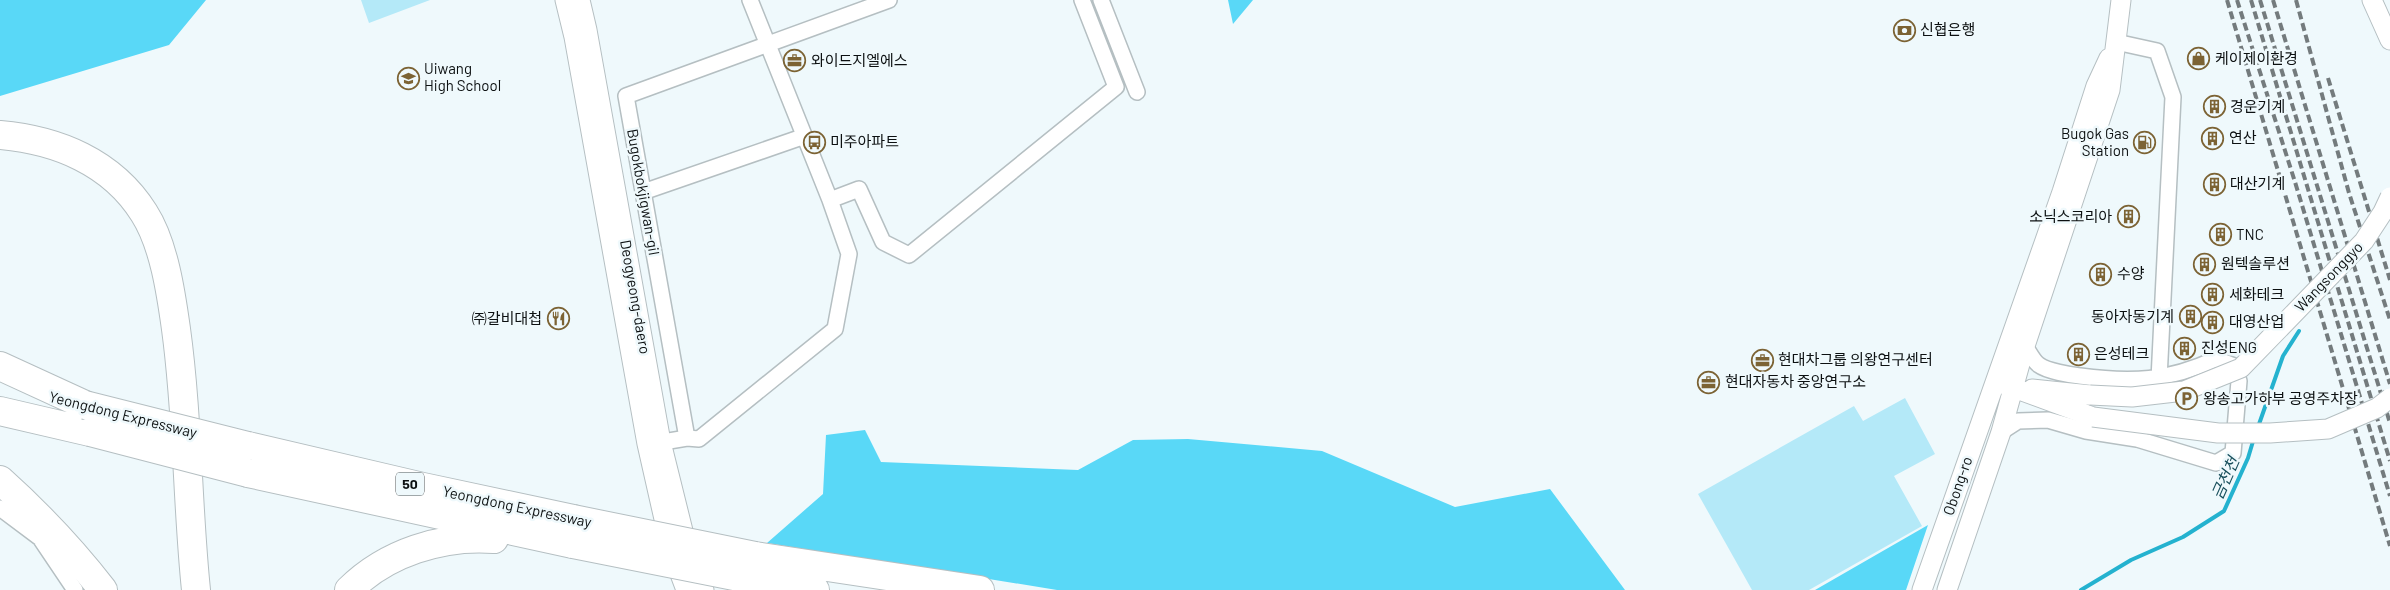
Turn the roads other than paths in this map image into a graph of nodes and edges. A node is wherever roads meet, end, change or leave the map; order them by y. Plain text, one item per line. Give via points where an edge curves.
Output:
1 (565, 0) edge
2 (580, 0) edge
3 (750, 0) edge
4 (889, 0) edge
5 (1082, 0) edge
6 (1100, 0) edge
7 (2121, 0) edge
8 (2372, 0) edge
9 (2390, 40) edge
10 (2116, 42) junction
11 (768, 44) junction
12 (1137, 92) dead end
13 (0, 135) edge
14 (805, 136) junction
15 (0, 147) edge
16 (643, 192) junction
17 (2390, 196) edge
18 (830, 200) junction
19 (2025, 346) junction
20 (0, 366) edge
21 (2159, 378) junction
22 (1994, 382) junction
23 (0, 386) edge
24 (2014, 387) junction
25 (2390, 398) edge
26 (85, 405) junction
27 (0, 411) edge
28 (2001, 432) junction
29 (687, 438) junction
30 (654, 443) junction
31 (0, 480) edge
32 (0, 508) edge
33 (573, 532) junction
34 (754, 568) junction
35 (75, 590) edge
36 (103, 590) edge
37 (185, 590) edge
38 (196, 590) edge
39 (349, 590) edge
40 (686, 590) edge
41 (704, 590) edge
42 (815, 590) edge
43 (980, 590) edge
44 (1922, 590) edge
45 (1947, 590) edge

1 - 30 street, Deogyeong-daero
2 - 30 street, Deogyeong-daero
3 - 11 street
4 - 11 street
5 - 18 street via 1116,87 909,255 884,242 859,189
6 - 12 street
7 - 10 street, Obong-ro
8 - 9 street
10 - 19 street, Obong-ro via 2110,90
10 - 21 street via 2157,52 2173,97
10 - 22 street, Obong-ro via 2096,86
11 - 14 street
11 - 16 street, Bugokbokjigwan-gil via 626,96
13 - 38 highway via 31,138 70,150 115,178 144,213 164,262 172,300 183,381
14 - 16 street
14 - 18 street
15 - 37 highway via 29,150 68,162 110,189 136,221 153,266 171,381
16 - 29 street, Bugokbokjigwan-gil
17 - 24 street, Wangsonggyo, bridge via 2384,212 2364,241 2241,368 2184,391 2132,397
18 - 29 street via 849,254 835,329 699,439
19 - 21 street via 2039,365 2070,375 2132,381
19 - 24 street, Obong-ro
20 - 26 highway
21 - 28 street via 2216,359 2234,366 2239,381 2233,452 2216,463 2137,439 2086,431 2048,420 2018,421
22 - 24 street
22 - 44 street, Obong-ro
23 - 26 highway, Yeongdong Expressway / 50
24 - 25 street, bridge via 2093,417 2218,433 2328,429 2377,408
24 - 28 street, Obong-ro
26 - 33 highway, Yeongdong Expressway / 50, bridge via 423,487
27 - 33 highway, Yeongdong Expressway / 50, bridge via 248,473
28 - 45 street, Obong-ro
29 - 30 street
30 - 40 street, Deogyeong-daero via 671,550
30 - 41 street, Deogyeong-daero via 688,551
31 - 36 highway via 75,554
32 - 35 street via 40,538
33 - 34 highway, Yeongdong Expressway / 50, bridge
33 - 39 highway via 469,537 424,548 392,558 362,577
34 - 42 highway, Yeongdong Expressway / 50
34 - 43 highway, Yeongdong Expressway / 50

